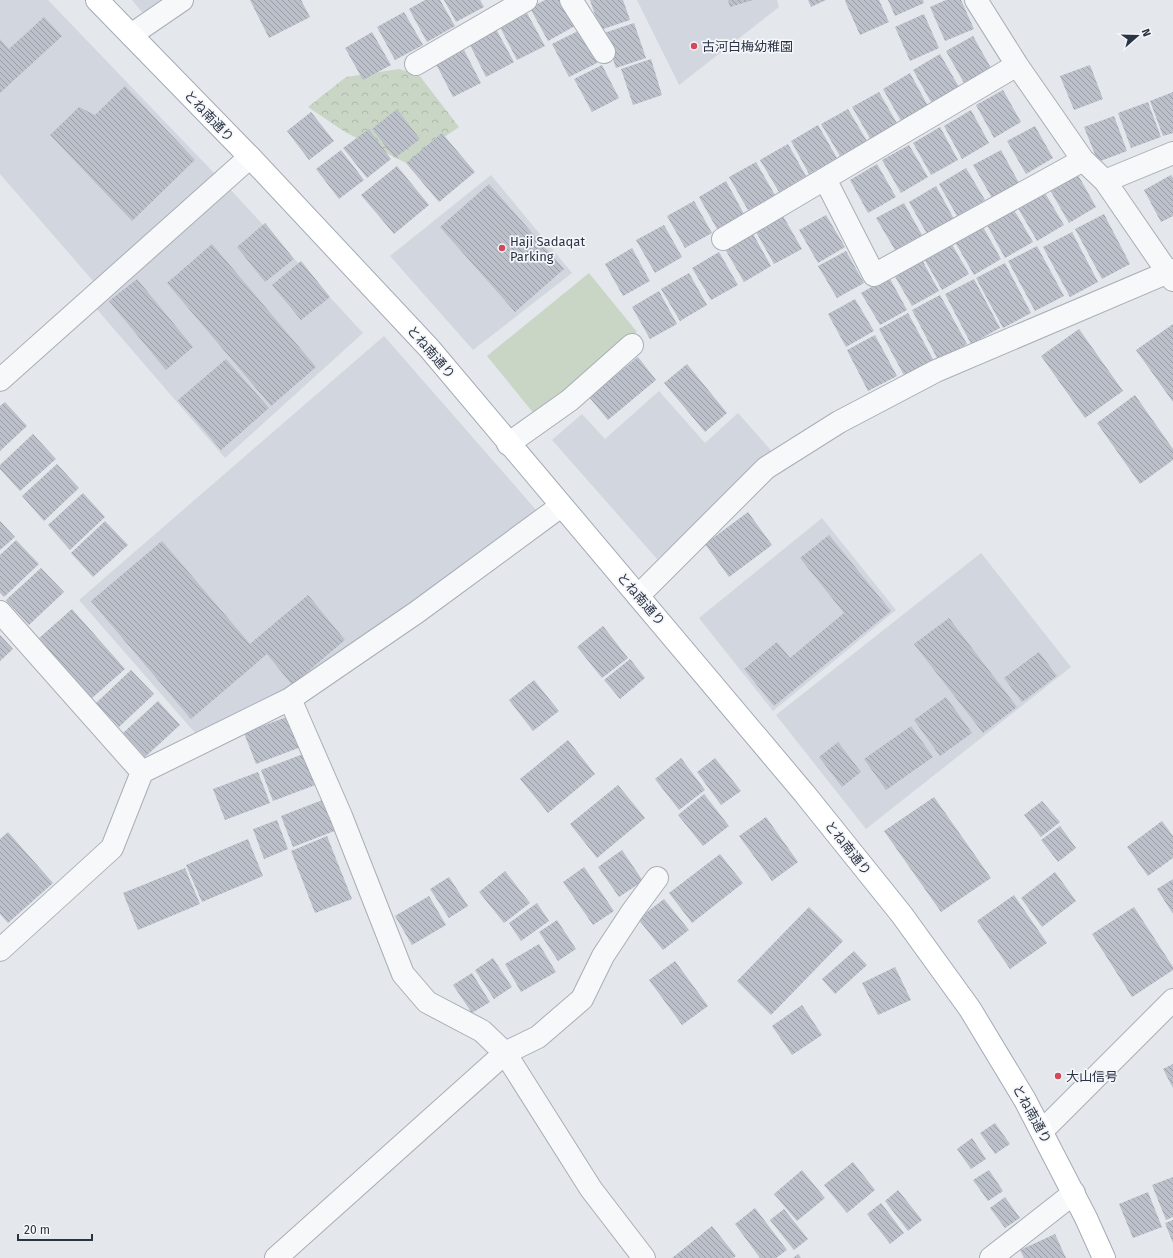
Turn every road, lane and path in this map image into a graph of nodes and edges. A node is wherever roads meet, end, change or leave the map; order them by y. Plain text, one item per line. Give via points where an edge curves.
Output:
1 (97, 0) edge
2 (182, 0) edge
3 (526, 0) edge
4 (571, 0) edge
5 (976, 0) edge
6 (131, 35) junction
7 (604, 52) dead end
8 (416, 64) dead end
9 (1017, 65) junction
10 (1173, 153) edge
11 (250, 157) junction
12 (1083, 160) junction
13 (825, 179) junction
14 (1105, 181) junction
15 (723, 239) dead end
16 (1171, 274) edge
17 (632, 345) dead end
18 (0, 380) edge
19 (508, 444) junction
20 (561, 506) junction
21 (638, 596) junction
22 (0, 612) edge
23 (290, 699) junction
24 (142, 772) junction
25 (658, 878) dead end
26 (0, 950) edge
27 (1173, 1000) edge
28 (505, 1053) junction
29 (1042, 1131) junction
30 (1074, 1193) junction
31 (276, 1258) edge
32 (644, 1258) edge
33 (991, 1258) edge
34 (1104, 1258) edge

1 - 6 main road, とね南通り
2 - 6 street
3 - 8 street
4 - 7 street
5 - 9 street
6 - 11 main road, とね南通り
9 - 12 street
9 - 13 street
10 - 14 street
11 - 18 street
11 - 19 main road, とね南通り via 429,348
12 - 13 street via 874,275
12 - 14 street
13 - 15 street
14 - 16 street
16 - 21 street via 936,371 839,422 766,468
17 - 19 street via 570,400
19 - 20 main road, とね南通り
20 - 21 main road, とね南通り
20 - 23 street via 417,612
21 - 29 main road, とね南通り via 804,792 902,915 970,1009
22 - 24 street
23 - 24 street
23 - 28 street via 341,816 403,974 427,1002 482,1031
24 - 26 street via 112,848
25 - 28 street via 603,956 582,999 538,1037
27 - 29 street
28 - 31 street
28 - 32 street via 591,1189
29 - 30 main road, とね南通り
30 - 33 street
30 - 34 main road, とね南通り

